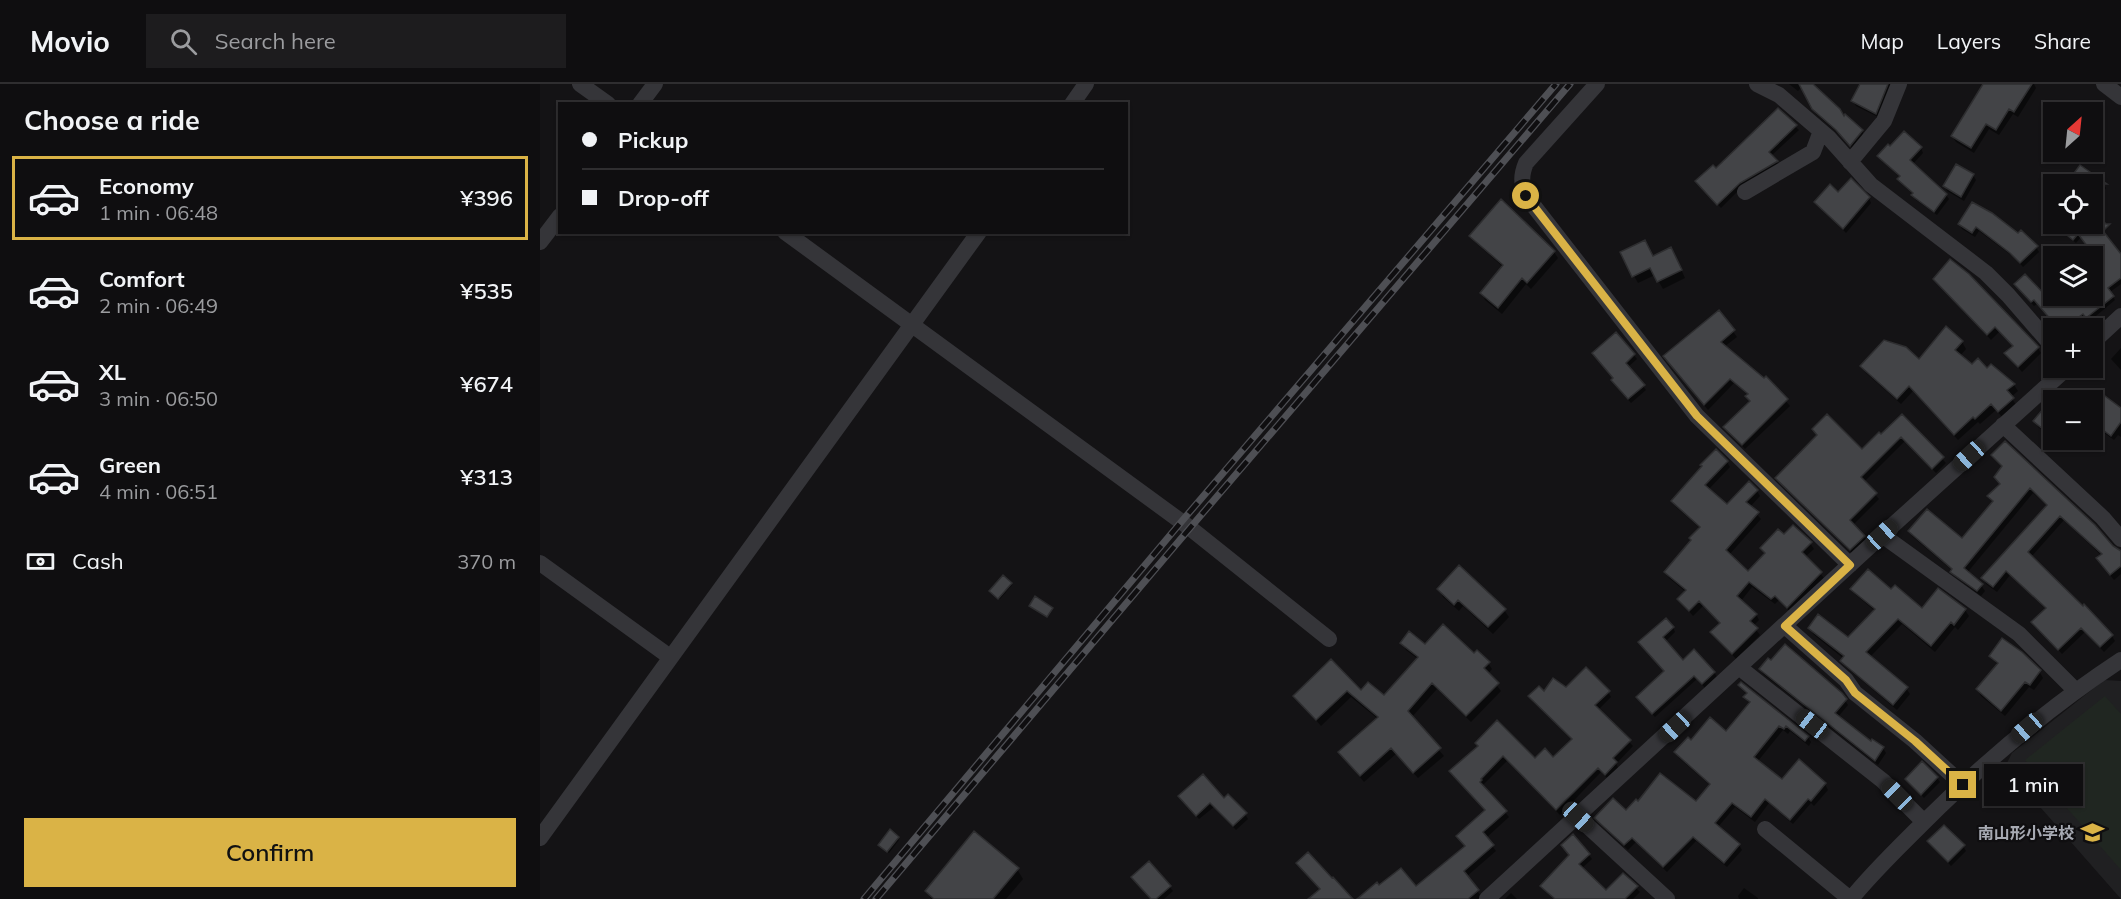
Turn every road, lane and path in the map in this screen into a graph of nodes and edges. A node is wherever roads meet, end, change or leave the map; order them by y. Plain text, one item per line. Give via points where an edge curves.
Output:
1 (580, 84) edge
2 (655, 84) edge
3 (1086, 84) edge
4 (1597, 84) edge
5 (1899, 84) edge
6 (2104, 84) edge
7 (1758, 85) edge
8 (2121, 97) edge
9 (605, 102) edge
10 (642, 102) edge
11 (1073, 102) edge
12 (1821, 131) junction
13 (1850, 162) junction
14 (1745, 192) dead end
15 (558, 219) edge
16 (788, 234) edge
17 (978, 234) edge
18 (540, 243) edge
19 (2121, 316) edge
20 (912, 325) junction
21 (2103, 333) edge
22 (2043, 335) edge
23 (2056, 378) edge
24 (2003, 425) junction
25 (1882, 535) junction
26 (2121, 539) edge
27 (540, 563) edge
28 (1850, 565) junction
29 (1785, 626) junction
30 (1329, 639) dead end
31 (670, 657) junction
32 (2121, 660) edge
33 (1740, 668) junction
34 (2075, 690) junction
35 (1963, 785) junction
36 (1578, 817) junction
37 (1924, 822) junction
38 (1765, 830) dead end
39 (540, 838) edge
40 (1487, 899) edge
41 (1667, 899) edge
42 (1850, 899) edge

1 - 9 street
2 - 10 street
3 - 11 street
4 - 28 street via 1526,163 1522,185 1526,196 1697,416
5 - 13 street via 1884,121
6 - 8 street
7 - 12 street via 1779,95
12 - 13 street
12 - 14 street via 1813,152
13 - 22 street via 1871,185 1986,273
15 - 18 street
16 - 20 street
17 - 20 street
19 - 21 street
20 - 30 street via 1190,528
20 - 31 street
23 - 24 street
24 - 25 street
24 - 26 street
25 - 28 street
25 - 34 street via 2019,634
27 - 31 street
28 - 29 street
29 - 33 street
29 - 35 street via 1846,680 1855,693
31 - 39 street
32 - 34 street
33 - 36 street
33 - 37 street via 1883,781
34 - 35 street
35 - 37 street
36 - 40 street
36 - 41 street
37 - 42 street
38 - 42 street

